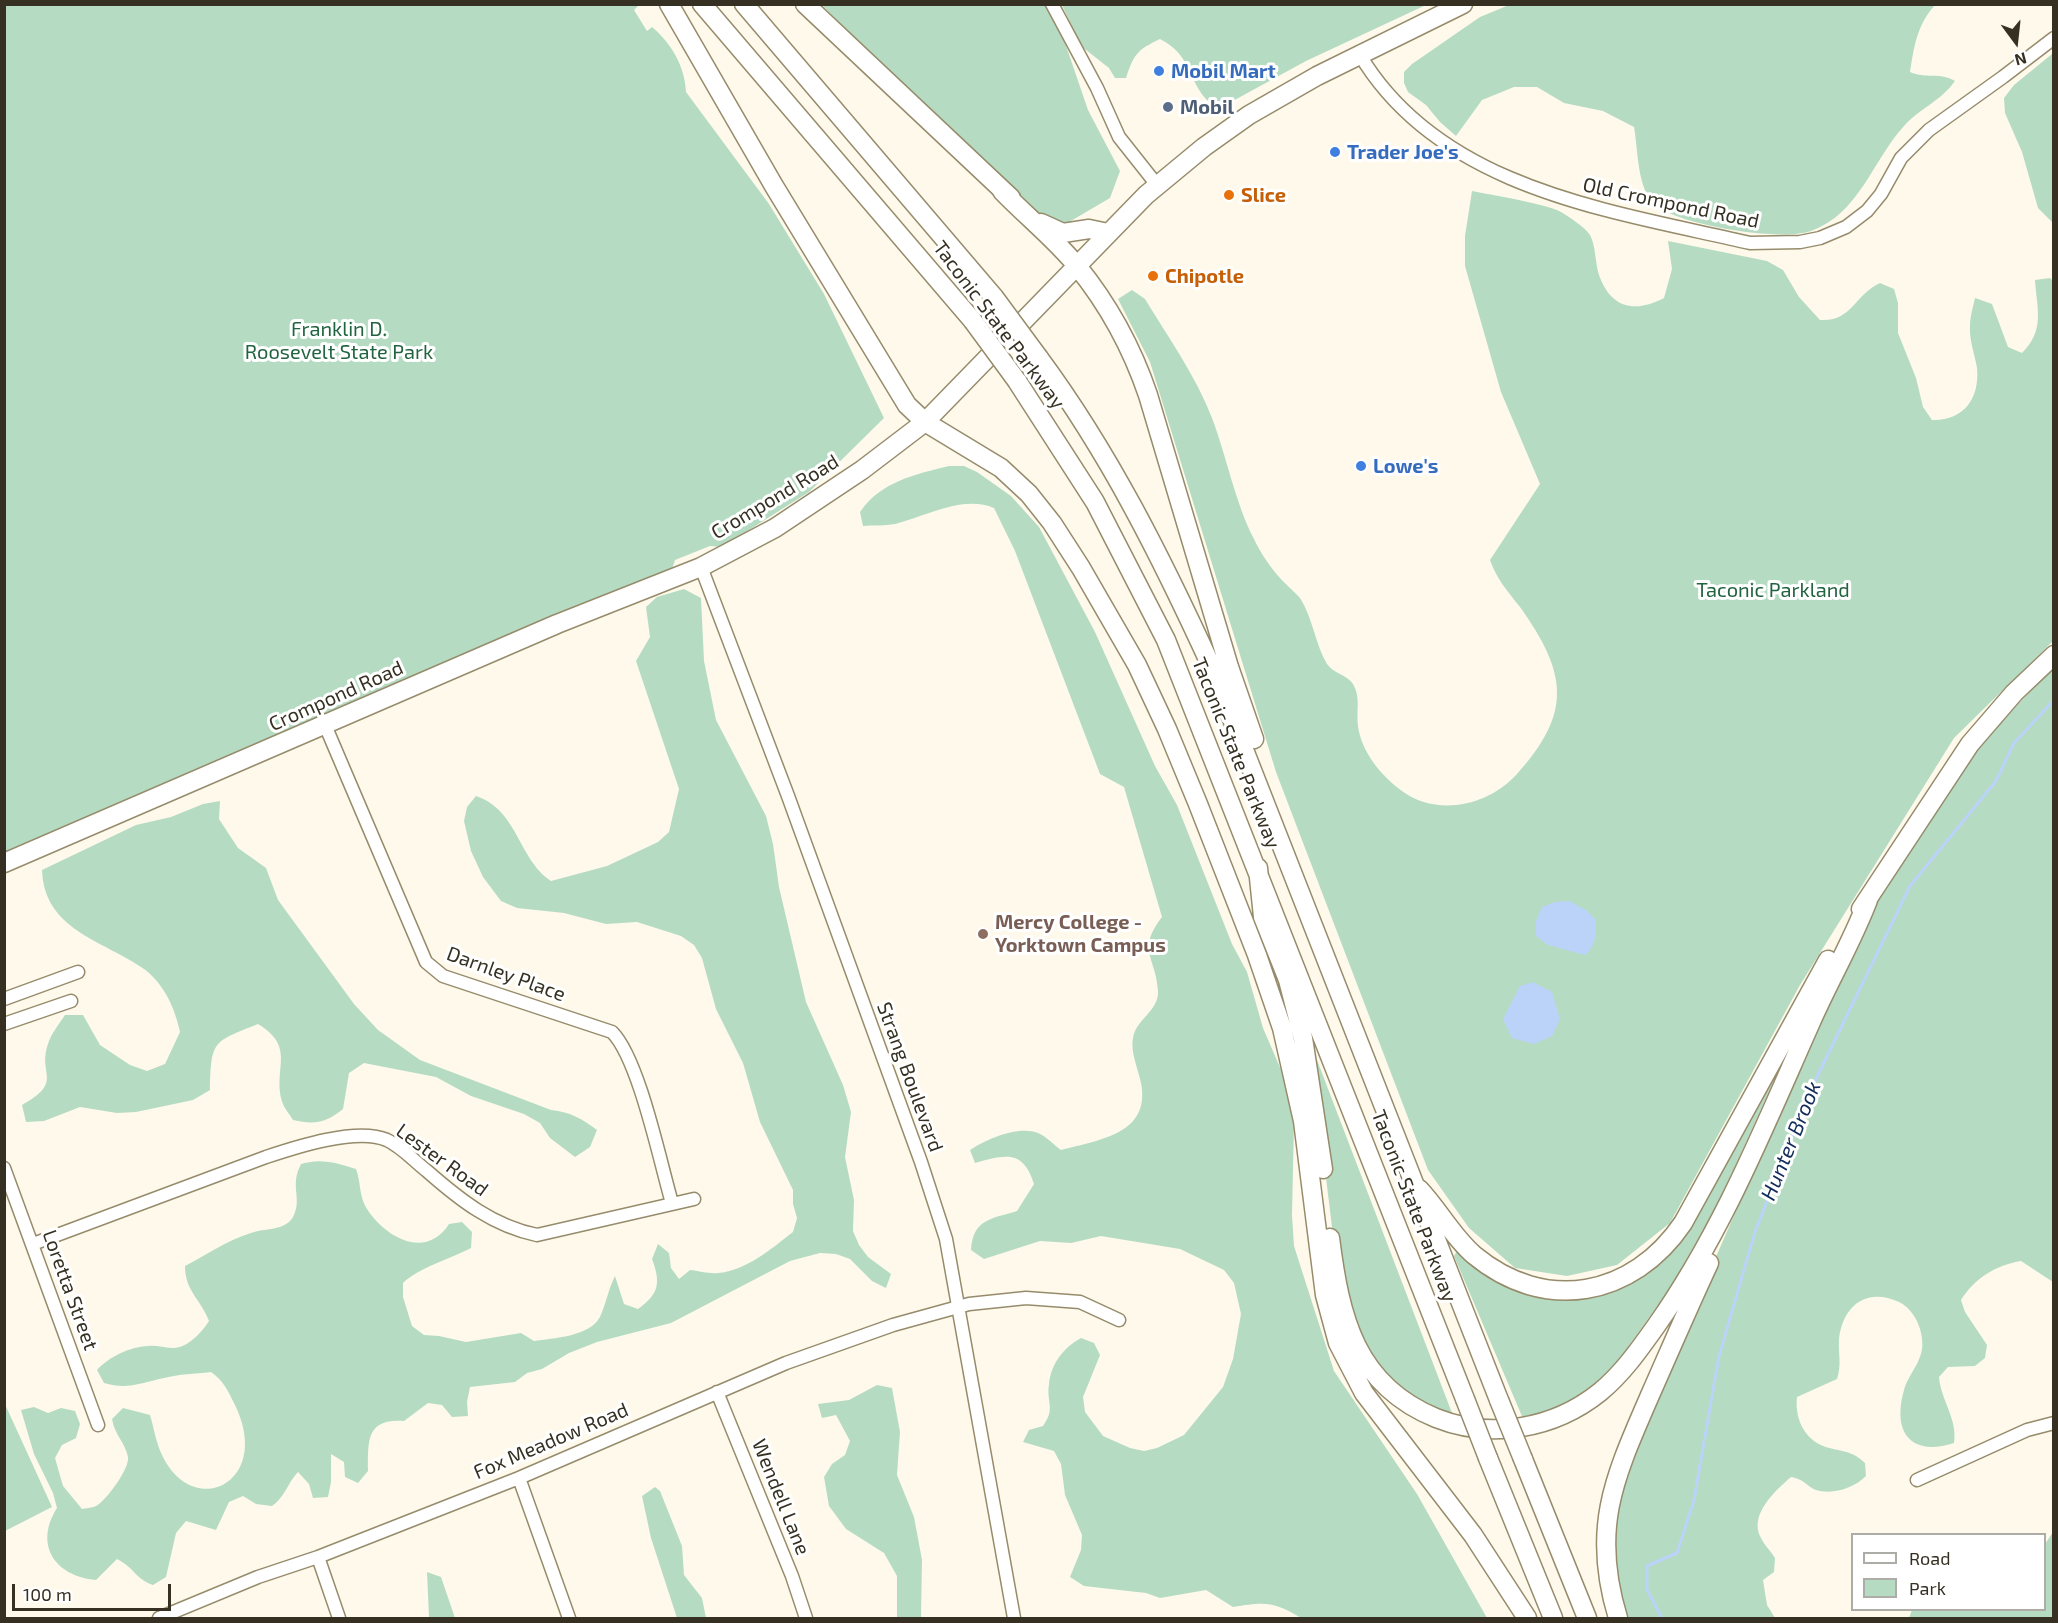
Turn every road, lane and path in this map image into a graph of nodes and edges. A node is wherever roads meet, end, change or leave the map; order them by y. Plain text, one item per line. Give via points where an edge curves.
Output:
1 (669, 4) edge
2 (702, 4) edge
3 (744, 4) edge
4 (806, 4) edge
5 (1052, 4) edge
6 (1464, 4) edge
7 (2054, 38) edge
8 (1360, 55) junction
9 (1157, 185) junction
10 (1002, 190) junction
11 (1108, 233) junction
12 (1076, 264) junction
13 (925, 422) junction
14 (701, 567) junction
15 (2054, 655) edge
16 (325, 725) junction
17 (1270, 815) junction
18 (4, 863) edge
19 (1258, 867) junction
20 (1868, 900) junction
21 (78, 972) dead end
22 (4, 999) edge
23 (72, 1001) dead end
24 (4, 1024) edge
25 (1763, 1131) junction
26 (4, 1168) edge
27 (1413, 1183) junction
28 (694, 1199) dead end
29 (672, 1203) junction
30 (33, 1244) junction
31 (960, 1306) junction
32 (1119, 1320) dead end
33 (717, 1392) junction
34 (2054, 1423) edge
35 (98, 1425) dead end
36 (519, 1478) junction
37 (1917, 1480) dead end
38 (318, 1557) junction
39 (159, 1618) edge
40 (339, 1618) edge
41 (569, 1618) edge
42 (806, 1618) edge
43 (1014, 1618) edge
44 (1527, 1618) edge
45 (1553, 1618) edge
46 (1587, 1618) edge
47 (1618, 1618) edge

1 - 13 highway via 907,405
2 - 19 highway, Taconic State Parkway, bridge via 973,321 1095,502 1189,693
3 - 17 highway, Taconic State Parkway, bridge via 994,297 1108,462 1164,562 1220,686
4 - 10 highway
5 - 9 street via 1119,137
6 - 8 highway, Crompond Road
7 - 8 street, Old Crompond Road via 1929,130 1901,158 1867,211 1820,238 1776,245 1750,243 1568,201 1470,158 1443,144 1404,110
8 - 9 highway, Crompond Road via 1249,115
9 - 11 highway, Crompond Road
10 - 11 highway via 1052,230 1070,234 1089,229
10 - 12 highway
11 - 12 highway, Crompond Road
12 - 13 highway, Crompond Road
12 - 17 highway via 1116,323 1143,380 1229,667 1274,793
13 - 14 highway, Crompond Road via 805,509
13 - 44 highway via 992,461 1038,504 1081,567 1137,665 1194,794 1281,1028 1303,1121 1325,1295 1338,1343 1364,1393 1462,1520
14 - 16 highway, Crompond Road via 557,624
14 - 31 street, Strang Boulevard via 921,1162 946,1239
15 - 20 highway via 2007,700 1970,744
16 - 18 highway, Crompond Road
16 - 29 street, Darnley Place via 426,962 443,976 612,1032 622,1042 635,1073
17 - 27 highway, Taconic State Parkway
19 - 25 highway via 1263,917 1288,980 1307,1058 1344,1318 1354,1345 1372,1371 1422,1412 1462,1426 1513,1429 1563,1416 1600,1392 1627,1364 1677,1295 1712,1235
19 - 45 highway, Taconic State Parkway, bridge
20 - 25 highway
20 - 27 highway via 1827,961 1683,1223 1667,1245 1639,1269 1609,1284 1578,1290 1556,1291 1525,1283 1499,1272 1470,1251
21 - 22 street
23 - 24 street
25 - 47 highway via 1612,1490 1605,1556
26 - 30 street, Loretta Street
27 - 46 highway, Taconic State Parkway, bridge
28 - 29 street, Lester Road
29 - 30 street, Lester Road via 537,1235 517,1231 470,1206 387,1139 344,1137 266,1157
30 - 35 street, Loretta Street
31 - 32 street, Fox Meadow Road via 1062,1298
31 - 33 street, Fox Meadow Road via 872,1333
31 - 43 street, Strang Boulevard
33 - 36 street, Fox Meadow Road
33 - 42 street, Wendell Lane
34 - 37 street via 2027,1430
36 - 38 street, Fox Meadow Road
36 - 41 street
38 - 39 street, Fox Meadow Road
38 - 40 street

